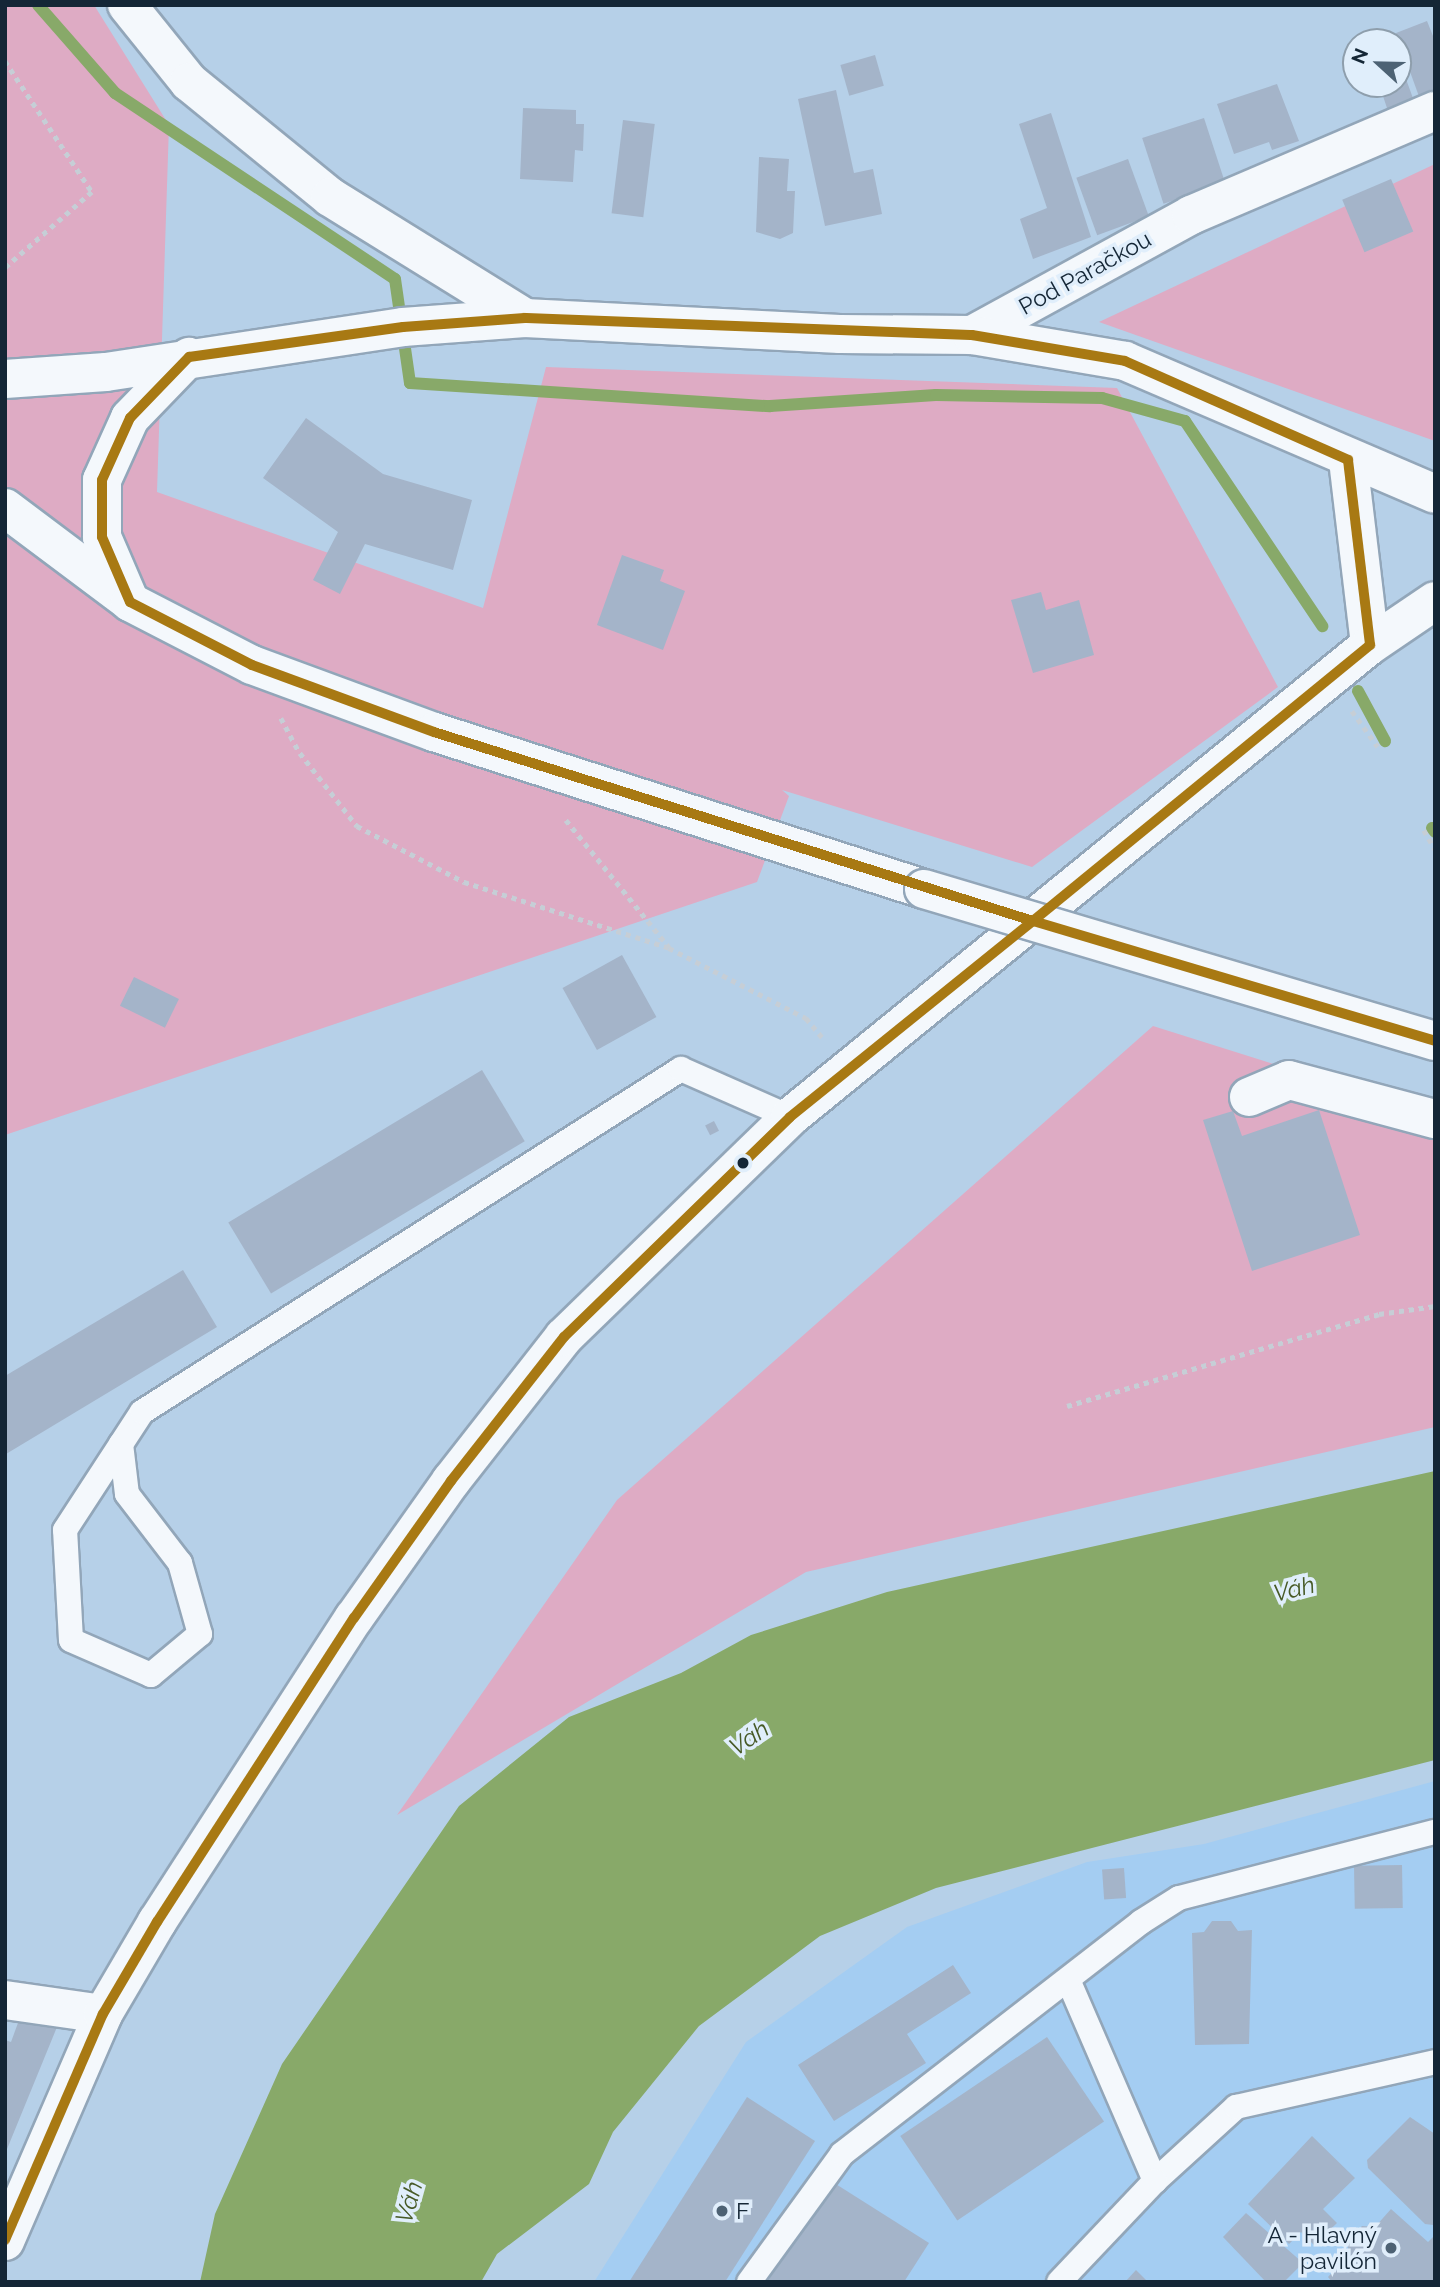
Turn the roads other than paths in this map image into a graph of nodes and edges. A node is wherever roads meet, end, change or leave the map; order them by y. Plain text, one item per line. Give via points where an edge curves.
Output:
1 (127, 5) edge
2 (1435, 111) edge
3 (525, 318) junction
4 (972, 335) junction
5 (189, 357) junction
6 (5, 379) edge
7 (1348, 460) junction
8 (1435, 494) edge
9 (5, 508) edge
10 (1435, 601) edge
11 (130, 602) junction
12 (1370, 645) junction
13 (1435, 1041) edge
14 (1249, 1097) dead end
15 (790, 1117) junction
16 (1435, 1119) edge
17 (121, 1444) junction
18 (1435, 1832) edge
19 (1069, 1982) junction
20 (5, 2000) edge
21 (103, 2014) junction
22 (1435, 2062) edge
23 (1155, 2181) junction
24 (5, 2241) edge
25 (749, 2282) edge
26 (1059, 2282) edge

1 - 3 street via 189,82 330,197
2 - 4 street, Pod Paračkou via 1191,215
3 - 4 street, Pod Paračkou via 840,334
3 - 5 street, Pod Paračkou via 403,327
4 - 7 street via 1125,361
5 - 6 street, Pod Paračkou via 106,372
5 - 11 street via 130,418 102,480 102,537
7 - 8 street
7 - 12 street
9 - 11 street
10 - 12 street
11 - 13 street, bridge via 253,665 434,732 924,889
12 - 15 street
14 - 16 street via 1289,1080
15 - 17 lane via 681,1069 142,1412
15 - 21 street via 564,1337 451,1481 354,1618
17 - 17 lane via 65,1530 71,1640 151,1675 200,1634 180,1563 127,1494
18 - 19 lane via 1179,1898
19 - 23 lane
19 - 25 lane via 842,2154
20 - 21 street
21 - 24 street
22 - 23 lane via 1236,2107
23 - 26 lane

